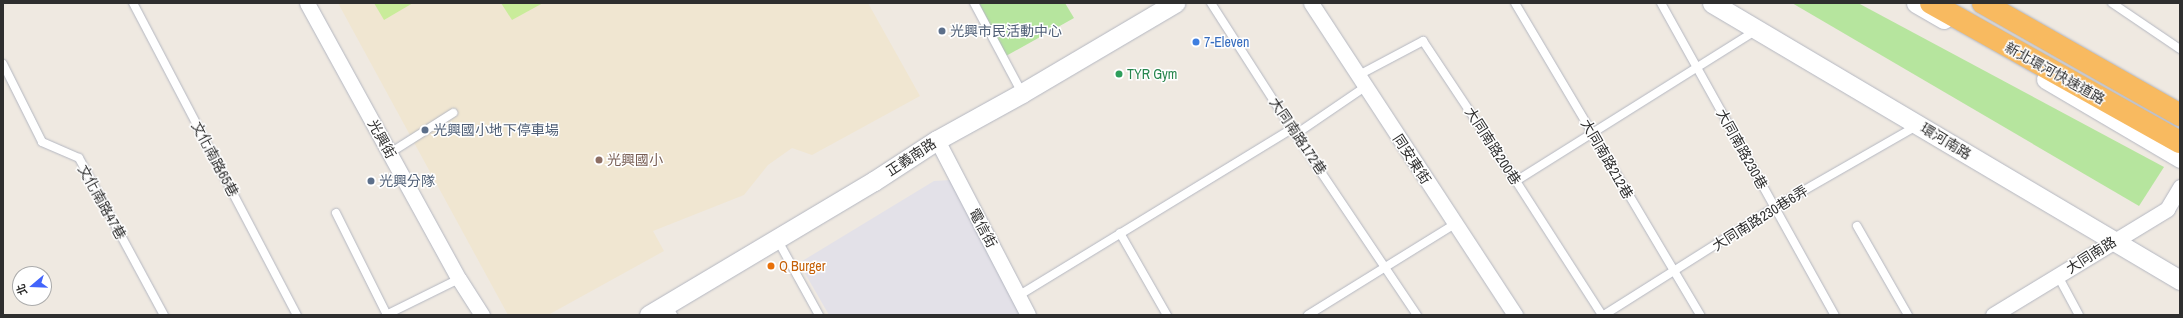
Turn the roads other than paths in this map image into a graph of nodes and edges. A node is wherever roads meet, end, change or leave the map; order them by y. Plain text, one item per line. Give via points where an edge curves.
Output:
1 (133, 3) edge
2 (307, 3) edge
3 (974, 3) edge
4 (1175, 3) edge
5 (1211, 3) edge
6 (1311, 3) edge
7 (1515, 3) edge
8 (1661, 3) edge
9 (1712, 3) edge
10 (1916, 3) edge
11 (1931, 3) edge
12 (1984, 3) edge
13 (2112, 3) edge
14 (1758, 30) junction
15 (2180, 49) edge
16 (3, 64) edge
17 (1697, 68) junction
18 (1361, 81) junction
19 (1022, 94) junction
20 (453, 114) dead end
21 (2180, 114) edge
22 (1918, 125) junction
23 (1294, 131) junction
24 (1592, 134) junction
25 (937, 140) junction
26 (2180, 142) edge
27 (390, 153) junction
28 (2180, 158) edge
29 (1516, 181) junction
30 (2180, 187) edge
31 (1775, 207) junction
32 (336, 213) dead end
33 (1454, 224) junction
34 (1857, 226) dead end
35 (1120, 233) junction
36 (777, 238) junction
37 (2114, 241) junction
38 (1386, 267) junction
39 (1673, 273) junction
40 (2058, 276) junction
41 (459, 279) junction
42 (2180, 280) edge
43 (1018, 296) junction
44 (670, 310) edge
45 (164, 315) edge
46 (297, 315) edge
47 (387, 315) edge
48 (482, 315) edge
49 (649, 315) edge
50 (819, 315) edge
51 (1028, 315) edge
52 (1167, 315) edge
53 (1308, 315) edge
54 (1417, 315) edge
55 (1515, 315) edge
56 (1603, 315) edge
57 (1700, 315) edge
58 (1835, 315) edge
59 (1908, 315) edge
60 (1993, 315) edge
61 (2079, 315) edge

1 - 46 lane, 文化南路65巷
2 - 27 street, 光興街
3 - 19 lane
4 - 19 street, 正義南路
5 - 23 lane, 大同南路172巷
6 - 18 street, 同安東街
7 - 24 lane, 大同南路212巷
8 - 17 lane, 大同南路230巷
9 - 14 street, 環河南路
10 - 28 street
11 - 26 highway, 新北環河快速道路
12 - 21 highway, 新北環河快速道路
13 - 15 lane
14 - 17 lane
14 - 22 street, 環河南路
16 - 45 lane, 文化南路47巷 via 42,142 78,158
17 - 24 lane
17 - 31 lane, 大同南路230巷
18 - 23 lane
18 - 29 lane, 大同南路200巷 via 1423,41
18 - 33 street, 同安東街
19 - 25 street, 正義南路
20 - 27 lane
22 - 31 lane, 大同南路230巷6弄
22 - 37 street, 環河南路
23 - 35 lane
23 - 38 lane, 大同南路172巷
24 - 29 lane
24 - 39 lane, 大同南路212巷
25 - 36 street, 正義南路 via 874,181
25 - 43 street, 電信街
27 - 41 street, 光興街
29 - 56 lane, 大同南路200巷
30 - 37 street, 大同南路 via 2167,208
31 - 39 lane, 大同南路230巷6弄
31 - 58 lane, 大同南路230巷
32 - 47 lane
33 - 38 lane
33 - 55 street, 同安東街
34 - 59 lane
35 - 43 lane
35 - 52 lane
36 - 44 street, 正義南路
36 - 50 lane
37 - 40 street, 大同南路
37 - 42 street, 環河南路
38 - 53 lane
38 - 54 lane, 大同南路172巷
39 - 56 lane, 大同南路230巷6弄
39 - 57 lane, 大同南路212巷
40 - 60 street, 大同南路
40 - 61 lane
41 - 47 lane
41 - 48 street, 光興街
43 - 51 street, 電信街
44 - 49 street, 正義南路

